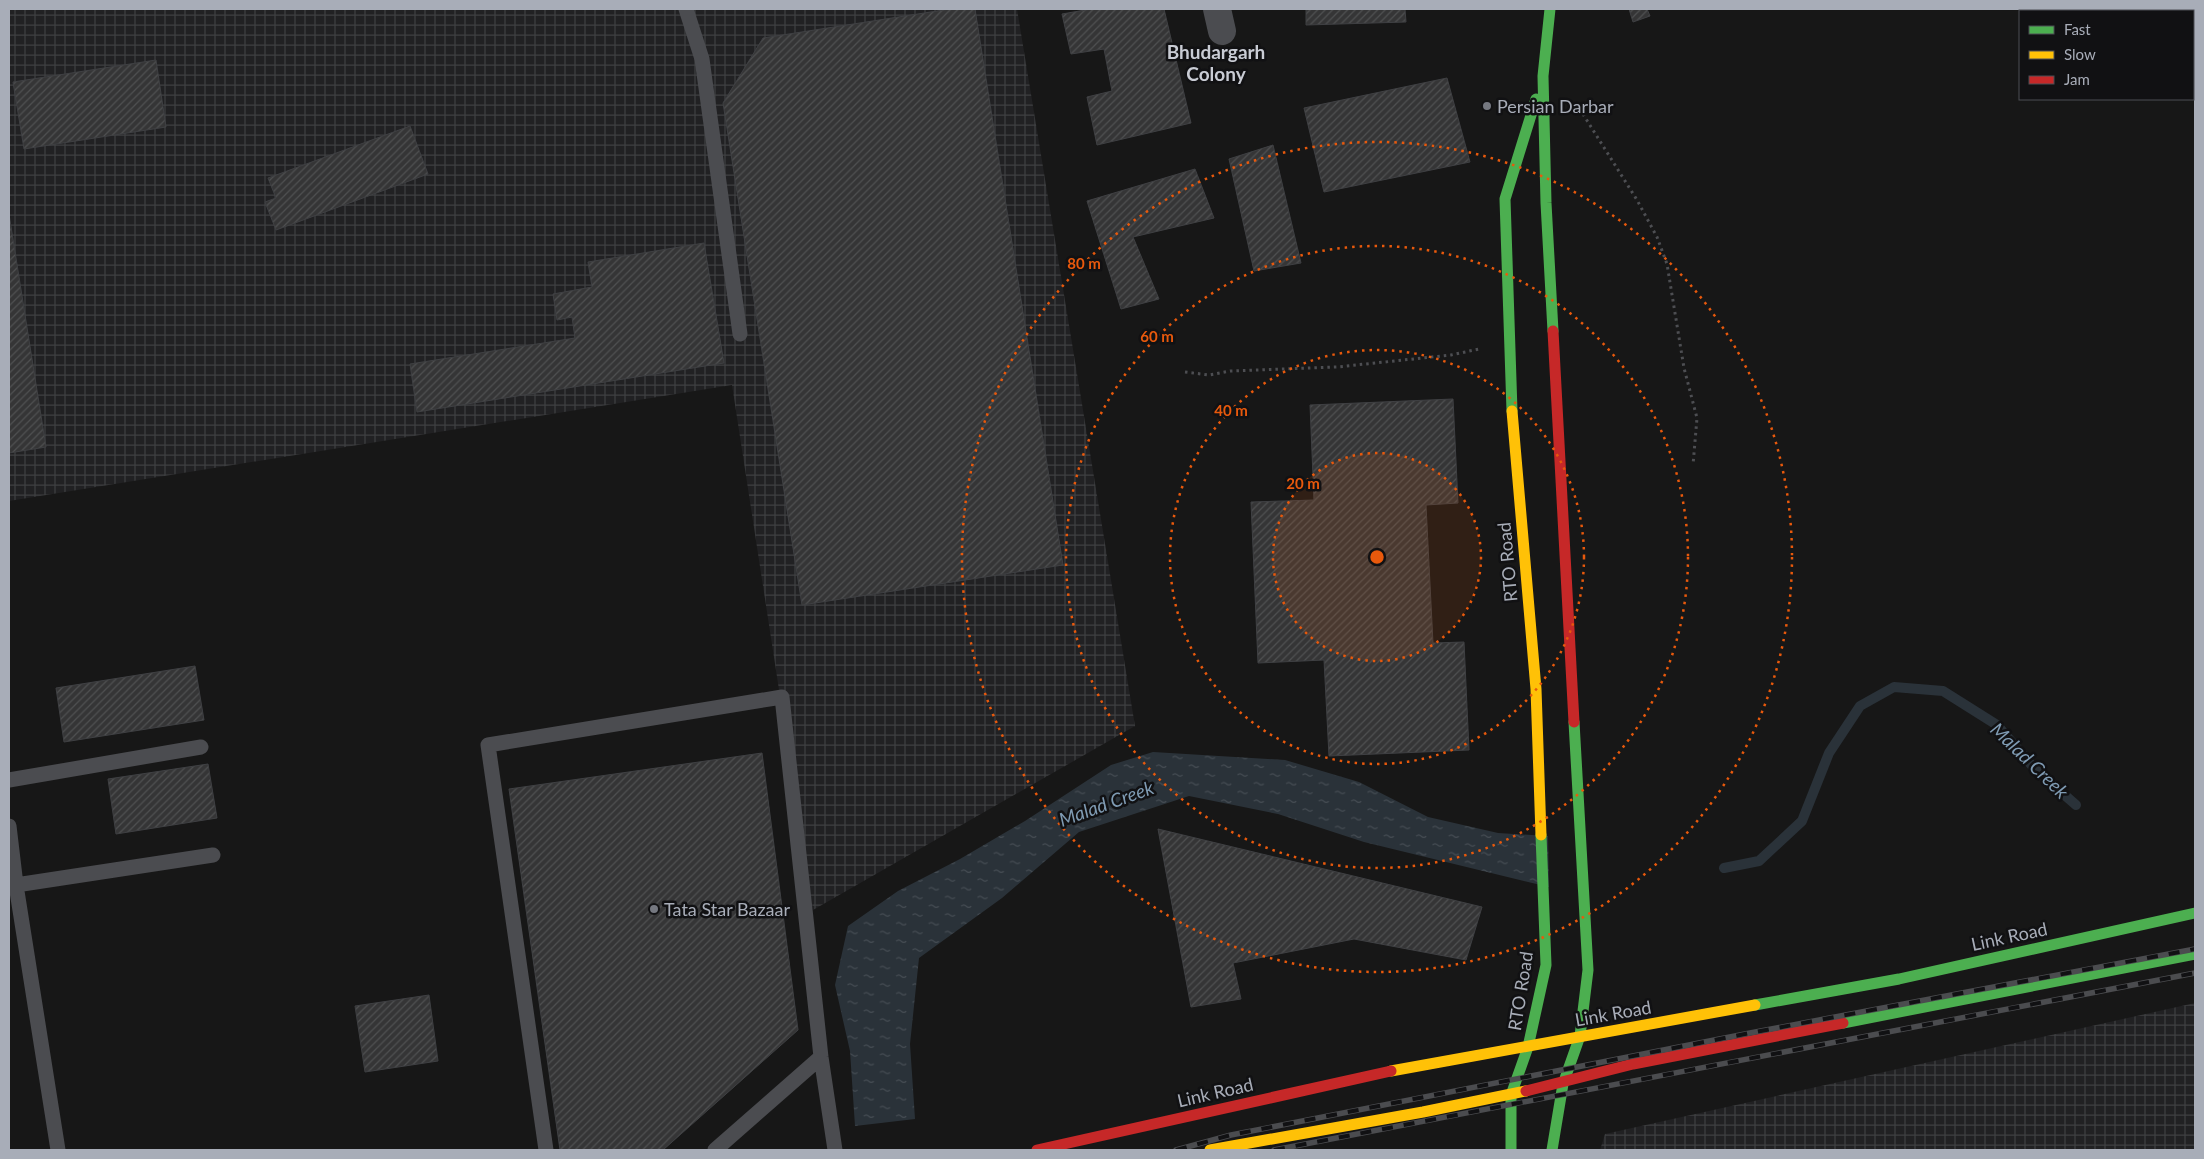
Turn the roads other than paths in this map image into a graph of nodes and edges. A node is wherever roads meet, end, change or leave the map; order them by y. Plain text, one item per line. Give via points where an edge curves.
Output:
1 (686, 9) edge
2 (1550, 9) edge
3 (1543, 76) junction
4 (740, 334) dead end
5 (201, 747) dead end
6 (9, 780) edge
7 (9, 826) edge
8 (10, 849) edge
9 (213, 855) dead end
10 (12, 886) edge
11 (2195, 913) edge
12 (2195, 954) edge
13 (1580, 1036) junction
14 (1528, 1048) junction
15 (821, 1057) junction
16 (1563, 1084) junction
17 (1512, 1095) junction
18 (58, 1150) edge
19 (546, 1150) edge
20 (715, 1150) edge
21 (835, 1150) edge
22 (1037, 1150) edge
23 (1210, 1150) edge
24 (1511, 1150) edge
25 (1552, 1150) edge

1 - 4 lane via 702,59
2 - 3 street, RTO Road
3 - 13 street, RTO Road via 1546,204 1588,970
3 - 14 street, RTO Road via 1505,199 1513,436 1536,689 1546,965
5 - 6 lane
7 - 8 lane
8 - 10 lane
9 - 10 lane
10 - 18 lane
11 - 13 street, Link Road via 1899,979
12 - 16 street via 1643,1062
13 - 14 street, Link Road
13 - 16 street, RTO Road
14 - 17 street, RTO Road
14 - 22 street, Link Road via 1374,1074
15 - 19 lane via 782,698 488,745
15 - 20 lane
15 - 21 lane
16 - 17 street
16 - 25 street, RTO Road
17 - 23 street
17 - 24 street, RTO Road

